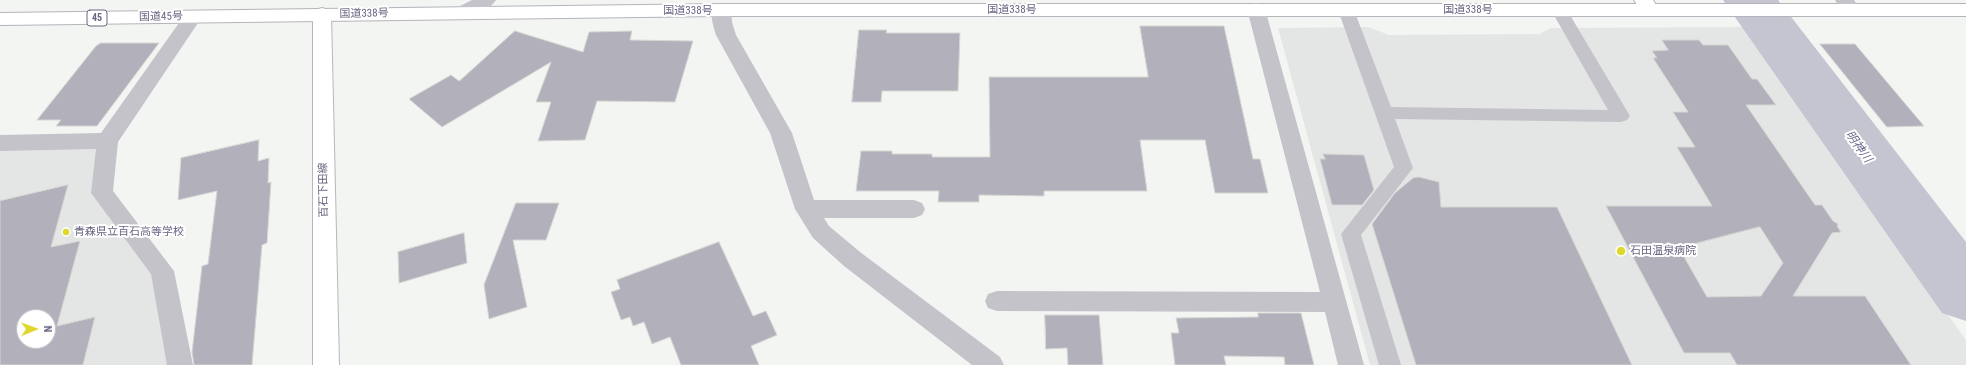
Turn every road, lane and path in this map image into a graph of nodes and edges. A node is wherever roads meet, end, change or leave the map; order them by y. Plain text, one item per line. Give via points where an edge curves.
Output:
1 (487, 0) edge
2 (1847, 4) edge
3 (322, 5) edge
4 (1646, 5) edge
5 (1262, 6) edge
6 (722, 10) junction
7 (1346, 10) junction
8 (1559, 10) junction
9 (1966, 10) edge
10 (463, 12) junction
11 (193, 17) junction
12 (0, 19) edge
13 (1384, 113) junction
14 (106, 141) junction
15 (0, 143) edge
16 (806, 209) junction
17 (914, 209) dead end
18 (997, 301) dead end
19 (1334, 302) junction
20 (180, 365) edge
21 (326, 365) edge
22 (991, 365) edge
23 (1350, 365) edge
24 (1390, 365) edge

1 - 10 street
2 - 4 main road, 国道338号 via 1730,10
2 - 9 main road, 国道338号
3 - 10 main road, 国道338号
3 - 11 main road, 国道45号 / 45
3 - 21 main road, 百石下田線
4 - 8 main road, 国道338号
5 - 6 main road, 国道338号
5 - 7 main road, 国道338号
5 - 19 street
6 - 10 main road, 国道338号
6 - 16 street via 726,35 781,133
7 - 8 main road, 国道338号
7 - 13 lane
8 - 13 lane via 1621,116
11 - 12 main road, 国道45号 / 45
11 - 14 street
13 - 24 lane via 1404,168 1351,234
14 - 15 street
14 - 20 street via 102,193 162,272
16 - 17 street
16 - 22 street via 821,232 852,259
18 - 19 street
19 - 23 street

